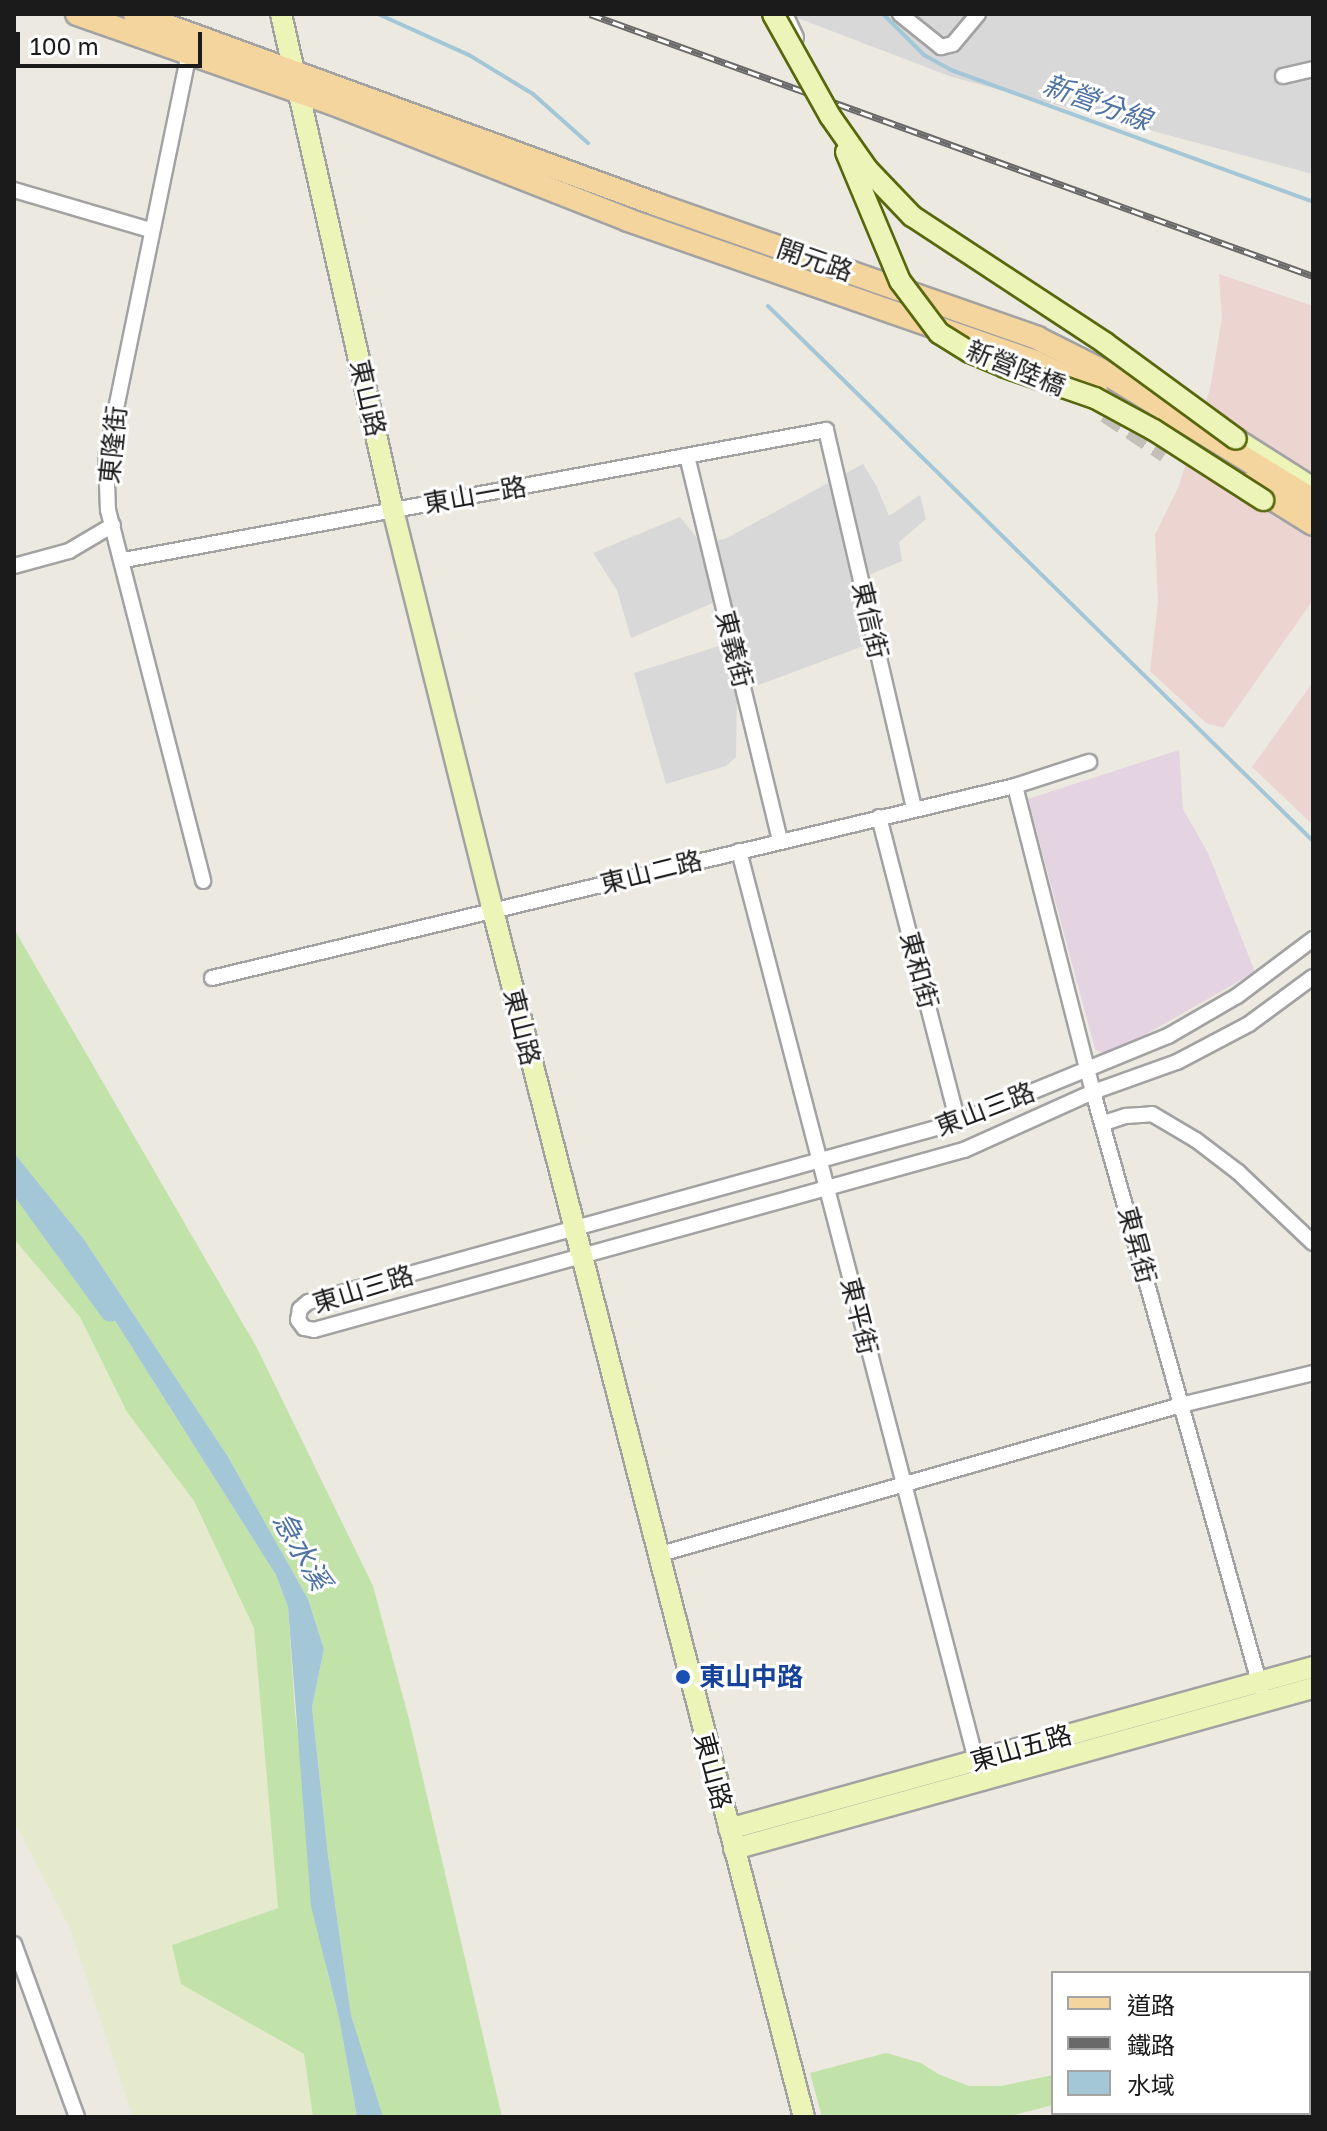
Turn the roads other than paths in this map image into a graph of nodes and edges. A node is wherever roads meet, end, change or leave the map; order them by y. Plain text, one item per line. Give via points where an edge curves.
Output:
1 (77, 14) edge
2 (135, 14) edge
3 (281, 14) edge
4 (773, 14) edge
5 (785, 14) edge
6 (900, 14) edge
7 (978, 14) edge
8 (189, 53) junction
9 (810, 67) dead end
10 (1313, 69) edge
11 (1283, 76) dead end
12 (295, 81) junction
13 (830, 116) junction
14 (14, 190) edge
15 (150, 230) junction
16 (1050, 310) dead end
17 (1079, 317) dead end
18 (826, 430) joint
19 (687, 456) junction
20 (1313, 488) edge
21 (1313, 500) edge
22 (393, 510) junction
23 (1313, 524) edge
24 (113, 525) junction
25 (1313, 532) edge
26 (124, 560) junction
27 (14, 566) edge
28 (1089, 762) dead end
29 (1015, 786) junction
30 (914, 809) junction
31 (879, 817) junction
32 (780, 841) junction
33 (739, 851) junction
34 (203, 881) dead end
35 (493, 911) junction
36 (1313, 939) edge
37 (1313, 977) edge
38 (212, 978) dead end
39 (1089, 1068) junction
40 (1093, 1092) junction
41 (958, 1122) junction
42 (1104, 1123) junction
43 (819, 1161) junction
44 (826, 1187) junction
45 (574, 1230) junction
46 (1313, 1243) edge
47 (581, 1257) junction
48 (1313, 1373) edge
49 (1181, 1405) junction
50 (902, 1486) junction
51 (657, 1555) junction
52 (1313, 1667) edge
53 (1313, 1688) edge
54 (1262, 1692) junction
55 (975, 1759) junction
56 (983, 1779) junction
57 (731, 1839) junction
58 (14, 1944) edge
59 (77, 2117) edge
60 (804, 2117) edge

1 - 8 main road
2 - 12 main road
3 - 12 street, 東山路
4 - 13 street, 新營陸橋, bridge
5 - 9 street
6 - 7 street via 941,47 953,44
8 - 12 main road
8 - 15 street, 東隆街
10 - 11 street
12 - 21 main road, 開元路 via 1037,338 1099,369
12 - 22 street, 東山路
12 - 23 main road, 開元路 via 628,220 1035,362 1106,396
13 - 20 street, 新營陸橋, bridge via 868,170 912,216
13 - 25 street, 新營陸橋, bridge via 900,281 939,333 1005,367 1095,398
14 - 15 street
15 - 24 street, 東隆街 via 106,456
16 - 17 street
18 - 19 street, 東山一路
18 - 30 street, 東信街
19 - 22 street, 東山一路
19 - 32 street, 東義街
22 - 26 street, 東山一路
22 - 35 street, 東山路
24 - 26 street, 東隆街
24 - 27 street via 69,551
26 - 34 street, 東隆街
28 - 29 street, 東山二路
29 - 30 street, 東山二路
29 - 39 street, 東昇街
30 - 31 street, 東山二路
31 - 32 street, 東山二路
31 - 41 street, 東和街
32 - 33 street, 東山二路
33 - 35 street, 東山二路
33 - 43 street, 東平街
35 - 38 street, 東山二路
35 - 45 street, 東山路
36 - 39 street, 東山三路 via 1237,996 1168,1036
37 - 40 street, 東山三路 via 1249,1024 1177,1062
39 - 40 street, 東昇街
39 - 41 street, 東山三路
40 - 42 street, 東昇街
40 - 44 street, 東山三路 via 964,1150
41 - 43 street, 東山三路
42 - 46 street via 1152,1114 1238,1172
42 - 49 street, 東昇街
43 - 44 street, 東平街
43 - 45 street, 東山三路
44 - 47 street, 東山三路
44 - 50 street, 東平街
45 - 47 street, 東山路
45 - 47 street, 東山三路 via 308,1302 298,1320 314,1330
47 - 51 street, 東山路
48 - 49 street
49 - 50 street
49 - 54 street, 東昇街
50 - 51 street
50 - 55 street, 東平街
51 - 57 street, 東山路
52 - 54 street, 東山五路
53 - 54 street, 東山五路
54 - 55 street, 東山五路
54 - 56 street, 東山五路
55 - 56 street, 東平街
55 - 57 street, 東山五路
56 - 57 street, 東山五路
57 - 60 street, 東山路
58 - 59 street

